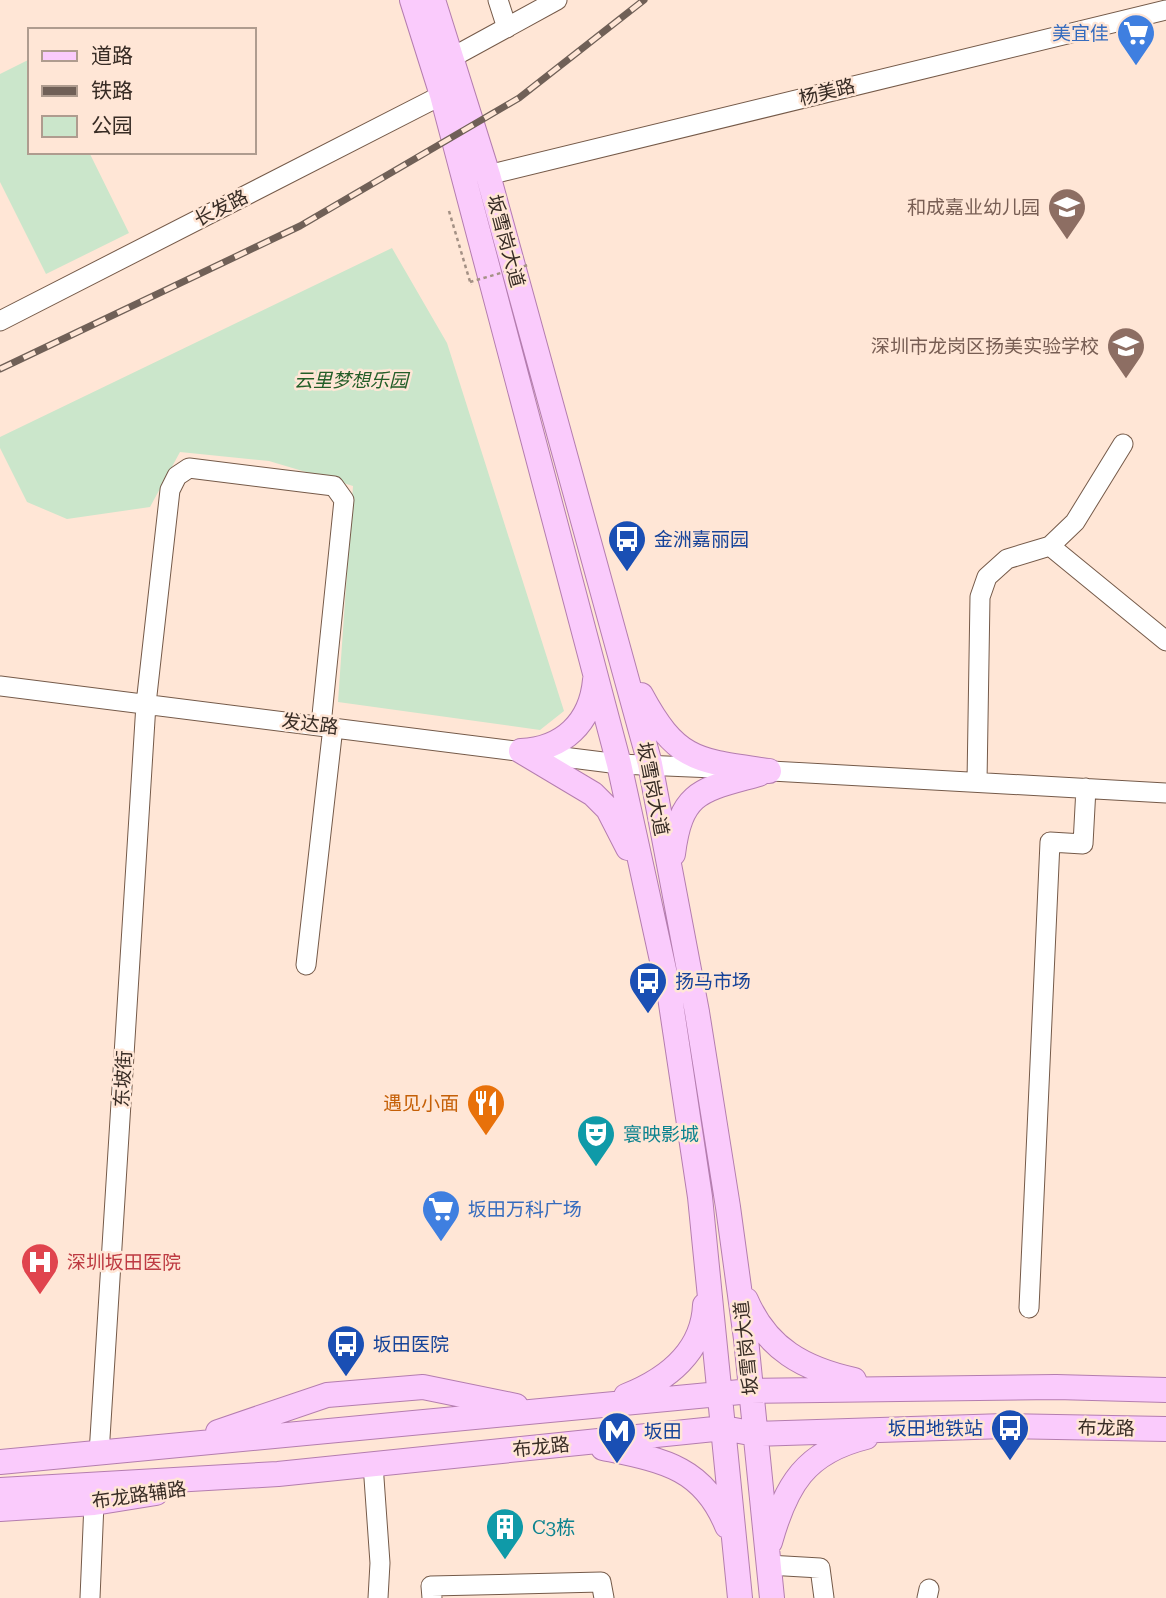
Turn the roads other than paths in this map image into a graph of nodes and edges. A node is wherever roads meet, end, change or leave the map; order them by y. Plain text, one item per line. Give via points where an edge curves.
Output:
1 (412, 0) edge
2 (433, 0) edge
3 (498, 0) edge
4 (557, 0) edge
5 (1166, 10) edge
6 (507, 28) junction
7 (452, 58) junction
8 (442, 95) junction
9 (488, 175) junction
10 (0, 321) edge
11 (1123, 444) dead end
12 (1050, 546) junction
13 (1166, 641) edge
14 (621, 659) junction
15 (593, 663) junction
16 (0, 686) edge
17 (146, 704) junction
18 (327, 726) junction
19 (521, 751) junction
20 (620, 764) junction
21 (650, 765) junction
22 (769, 771) junction
23 (978, 782) junction
24 (1086, 789) junction
25 (1166, 793) edge
26 (670, 877) junction
27 (645, 880) junction
28 (306, 965) dead end
29 (707, 1259) junction
30 (738, 1284) junction
31 (1029, 1308) dead end
32 (894, 1389) junction
33 (1166, 1390) edge
34 (751, 1391) junction
35 (721, 1393) junction
36 (603, 1405) junction
37 (544, 1411) junction
38 (724, 1428) junction
39 (901, 1429) junction
40 (1166, 1429) edge
41 (755, 1434) junction
42 (579, 1443) junction
43 (179, 1446) junction
44 (99, 1454) junction
45 (0, 1462) edge
46 (373, 1464) junction
47 (278, 1474) junction
48 (0, 1490) edge
49 (94, 1503) junction
50 (0, 1509) edge
51 (735, 1552) junction
52 (767, 1559) junction
53 (90, 1598) edge
54 (378, 1598) edge
55 (432, 1598) edge
56 (604, 1598) edge
57 (740, 1598) edge
58 (772, 1598) edge
59 (824, 1598) edge

1 - 8 main road, 坂雪岗大道
2 - 7 main road, 坂雪岗大道
3 - 6 street
4 - 6 street
5 - 9 street, 杨美路
6 - 7 street
7 - 9 main road, 坂雪岗大道
8 - 10 street, 长发路
8 - 15 main road, 坂雪岗大道
9 - 14 main road, 坂雪岗大道
11 - 12 street via 1075,522
12 - 13 street
12 - 23 street via 1007,559 987,577 980,597
14 - 21 main road, 坂雪岗大道
14 - 22 main road via 662,732 676,746 712,763
15 - 19 main road via 594,696 580,725 553,745
15 - 20 main road, 坂雪岗大道
16 - 17 street, 发达路
17 - 18 street, 发达路
17 - 18 street, 东坡街 via 170,490 177,476 189,468 334,486 344,499
17 - 44 street, 东坡街
18 - 19 street, 发达路
18 - 28 street
19 - 20 street, 发达路
19 - 27 main road via 601,801
20 - 21 street, 发达路
20 - 27 main road, 坂雪岗大道
21 - 22 street, 发达路
21 - 26 main road, 坂雪岗大道
22 - 23 street, 发达路
22 - 26 main road via 708,789 687,806 676,825
23 - 24 street, 发达路
24 - 25 street, 发达路
24 - 31 street via 1083,844 1050,842
26 - 30 main road, 坂雪岗大道 via 697,1012
27 - 29 main road, 坂雪岗大道 via 670,997
29 - 35 main road, 坂雪岗大道
29 - 36 main road via 705,1311 689,1352 650,1387
30 - 32 main road via 757,1322 785,1354 830,1375
30 - 34 main road, 坂雪岗大道
32 - 33 main road, 布龙路
32 - 34 main road, 布龙路
34 - 35 main road, 布龙路
34 - 41 main road, 坂雪岗大道
35 - 36 main road, 布龙路
35 - 38 main road, 坂雪岗大道
36 - 37 main road, 布龙路
37 - 43 main road, 布龙路
37 - 43 main road via 422,1387 327,1395
38 - 41 main road, 布龙路
38 - 42 main road, 布龙路
38 - 51 main road, 坂雪岗大道
39 - 40 main road, 布龙路
39 - 41 main road, 布龙路
39 - 52 main road via 853,1440 802,1469 788,1490
41 - 52 main road, 坂雪岗大道
42 - 46 main road, 布龙路
42 - 51 main road via 665,1462 693,1476 713,1497
43 - 44 main road, 布龙路
44 - 45 main road, 布龙路
46 - 47 main road, 布龙路
46 - 54 street
47 - 48 main road, 布龙路
47 - 49 main road, 布龙路辅路
49 - 50 main road, 布龙路辅路
49 - 53 street
51 - 57 main road, 坂雪岗大道
52 - 58 main road, 坂雪岗大道
52 - 59 street via 820,1567
55 - 56 street via 431,1586 601,1582

